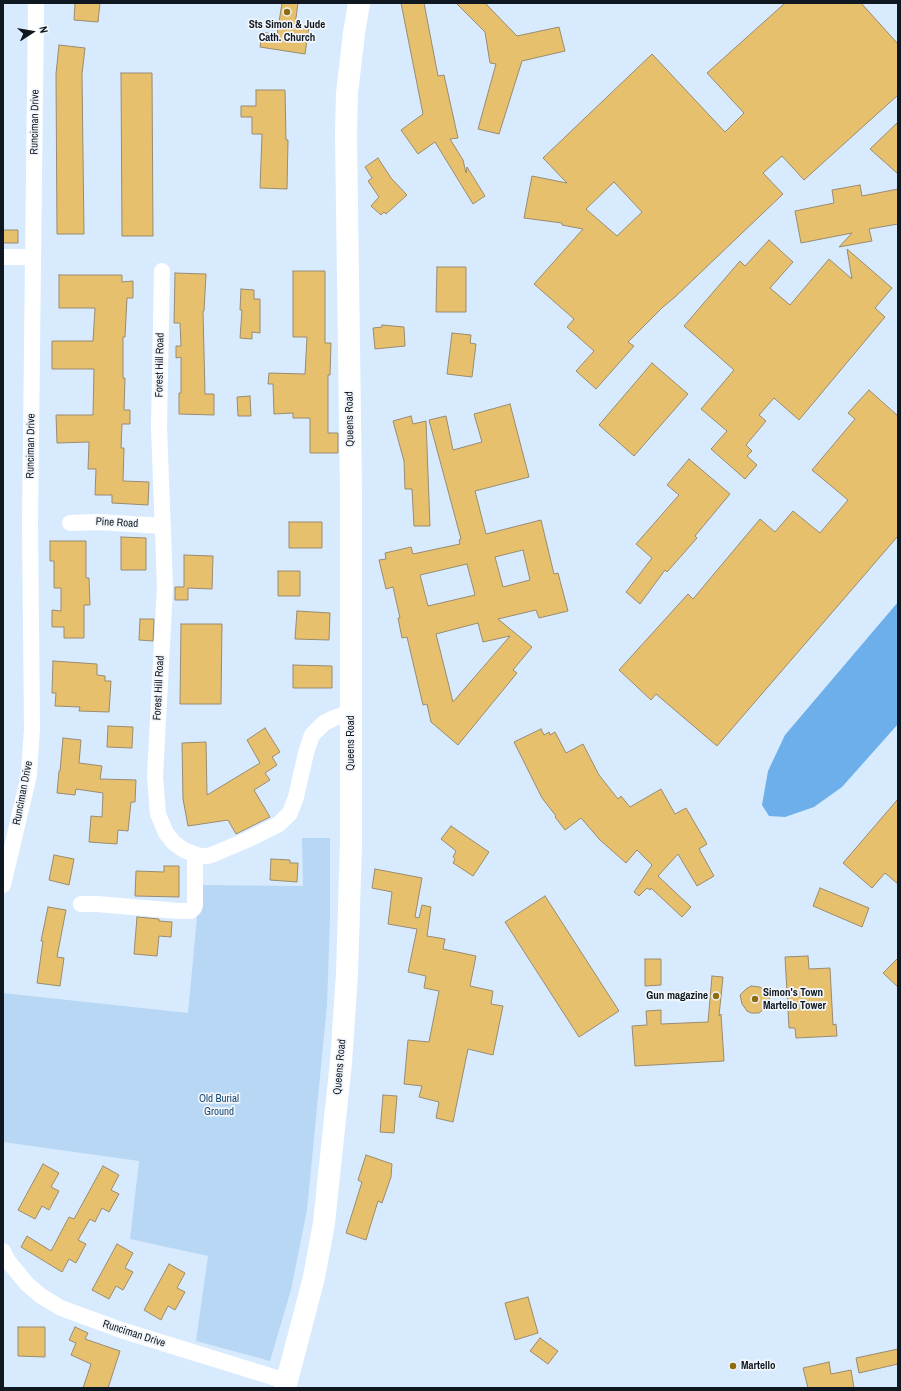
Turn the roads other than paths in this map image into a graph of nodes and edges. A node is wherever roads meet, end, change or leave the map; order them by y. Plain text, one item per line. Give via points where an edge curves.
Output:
1 (36, 3) edge
2 (359, 3) edge
3 (3, 257) edge
4 (33, 257) junction
5 (162, 271) dead end
6 (70, 522) dead end
7 (163, 526) junction
8 (351, 712) junction
9 (195, 854) junction
10 (3, 885) edge
11 (81, 904) dead end
12 (3, 1251) edge
13 (286, 1384) edge

1 - 4 street, Runciman Drive
2 - 8 main road, Queens Road via 347,93 346,135
3 - 4 street
4 - 10 street, Runciman Drive via 31,750 29,775
5 - 7 street, Forest Hill Road via 159,427
6 - 7 street, Pine Road
7 - 9 street, Forest Hill Road via 164,587 156,796 158,814 166,833 174,843
8 - 9 street, Forest Hill Road via 324,723 312,735 296,797 290,813 280,824 214,854
8 - 13 main road, Queens Road via 351,843 340,1070 324,1222 312,1284
9 - 11 street via 195,905 190,911
12 - 13 street, Runciman Drive via 27,1284 61,1308

